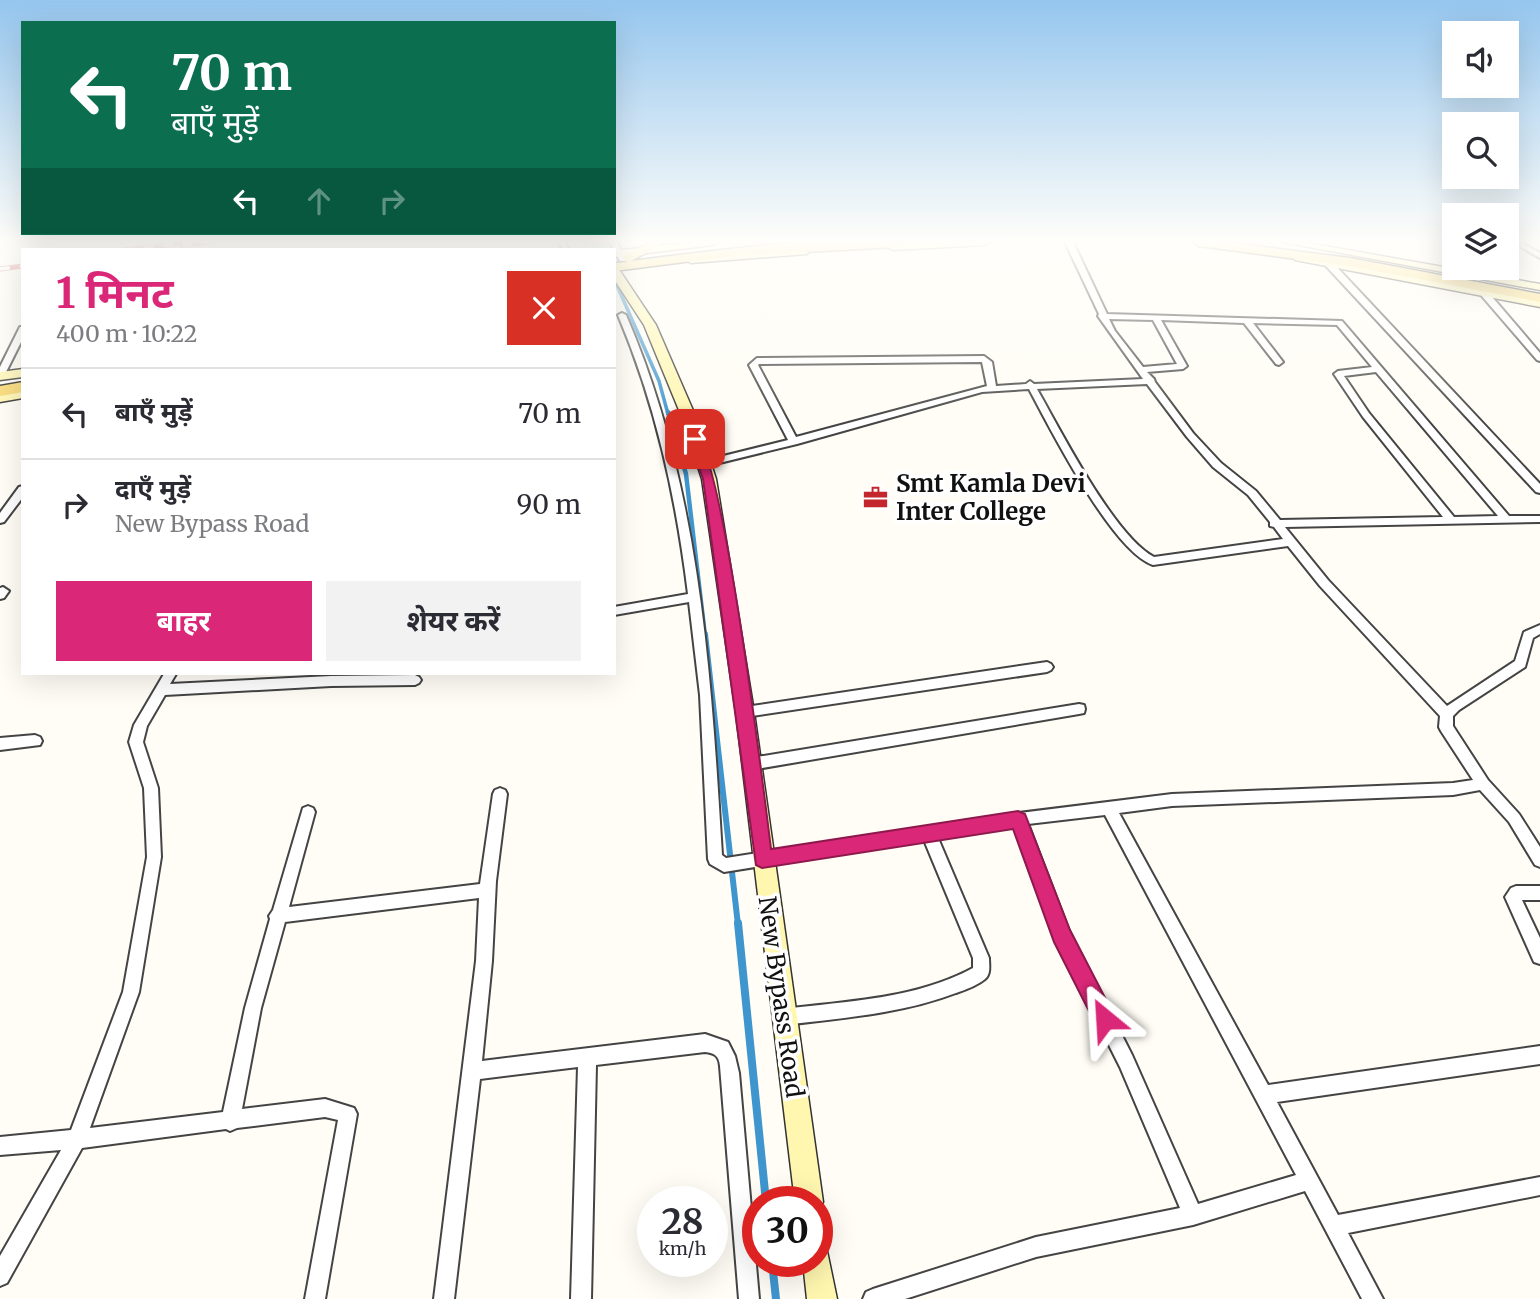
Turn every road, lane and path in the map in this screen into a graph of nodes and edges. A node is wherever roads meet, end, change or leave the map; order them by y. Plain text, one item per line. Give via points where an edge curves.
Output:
1 (638, 303) edge
2 (1096, 303) edge
3 (1365, 303) edge
4 (1492, 303) edge
5 (622, 315) dead end
6 (1102, 316) junction
7 (1156, 318) junction
8 (1247, 320) junction
9 (21, 334) edge
10 (656, 351) junction
11 (639, 354) junction
12 (1540, 358) edge
13 (1279, 362) dead end
14 (1379, 369) junction
15 (1142, 370) junction
16 (21, 373) edge
17 (0, 376) edge
18 (21, 380) edge
19 (1151, 381) junction
20 (0, 384) edge
21 (1030, 384) junction
22 (21, 387) edge
23 (992, 387) junction
24 (0, 391) edge
25 (21, 394) edge
26 (0, 398) edge
27 (794, 442) junction
28 (704, 464) junction
29 (1540, 490) edge
30 (21, 492) edge
31 (1450, 519) junction
32 (1506, 519) junction
33 (1540, 519) edge
34 (0, 520) edge
35 (1274, 524) junction
36 (1289, 542) junction
37 (694, 597) junction
38 (616, 611) edge
39 (1540, 629) edge
40 (1047, 667) dead end
41 (169, 675) edge
42 (363, 677) edge
43 (415, 680) dead end
44 (161, 690) junction
45 (1079, 709) dead end
46 (745, 712) junction
47 (1447, 715) junction
48 (35, 741) dead end
49 (0, 744) edge
50 (751, 764) junction
51 (1483, 784) junction
52 (500, 794) dead end
53 (1110, 808) junction
54 (308, 812) dead end
55 (1018, 820) junction
56 (929, 834) junction
57 (762, 859) junction
58 (1540, 860) edge
59 (488, 890) junction
60 (1540, 893) edge
61 (277, 916) junction
62 (1540, 956) edge
63 (784, 1017) junction
64 (1540, 1055) edge
65 (587, 1059) junction
66 (472, 1071) junction
67 (1262, 1095) junction
68 (230, 1122) junction
69 (77, 1139) junction
70 (0, 1146) edge
71 (1308, 1181) junction
72 (807, 1186) edge
73 (1540, 1186) edge
74 (1193, 1215) junction
75 (1333, 1226) junction
76 (0, 1276) edge
77 (819, 1277) edge
78 (315, 1299) edge
79 (443, 1299) edge
80 (581, 1299) edge
81 (749, 1299) edge
82 (822, 1299) edge
83 (873, 1299) edge
84 (1373, 1299) edge

1 - 10 main road, New Bypass Road
2 - 6 street
3 - 29 street
4 - 12 street
5 - 11 street
6 - 7 street
6 - 15 street
7 - 8 street
7 - 15 street via 1183,366
8 - 13 street
8 - 14 street via 1339,323
9 - 17 street
10 - 11 street
10 - 28 main road, New Bypass Road
11 - 37 street via 678,481
14 - 31 street via 1338,374
14 - 32 street
15 - 19 street
16 - 17 main road
18 - 20 main road
19 - 21 street
19 - 35 street via 1190,435 1252,493
21 - 23 street
21 - 36 street via 1112,524 1140,557 1153,561
22 - 24 main road
23 - 27 street
23 - 27 street via 984,359 757,361 753,365
25 - 26 main road
27 - 28 street
28 - 46 main road, New Bypass Road
30 - 34 street
31 - 32 street
31 - 35 street
32 - 33 street
35 - 36 street
36 - 47 street
37 - 38 street
37 - 57 street via 706,695 715,859 731,865
39 - 47 street via 1528,635 1521,664
40 - 46 street
41 - 44 street
42 - 43 street
42 - 44 street
44 - 69 street via 136,742 151,789 154,857 144,924 131,992
45 - 50 street
46 - 50 main road, New Bypass Road
47 - 51 street via 1446,727
48 - 49 street
50 - 57 main road, New Bypass Road
51 - 53 street via 1172,800
51 - 58 street via 1514,818
52 - 59 street
53 - 55 street
53 - 67 street
54 - 61 street
55 - 56 street
55 - 74 street via 1062,935 1126,1061
56 - 57 street
56 - 63 street via 981,958 981,972 901,1000
57 - 63 main road, New Bypass Road
59 - 61 street
59 - 66 street
60 - 62 street via 1516,893 1513,897
61 - 68 street
63 - 72 main road, New Bypass Road
64 - 67 street
65 - 66 street
65 - 80 street
65 - 81 street via 705,1043 719,1044 725,1050
66 - 79 street
67 - 71 street
68 - 69 street
68 - 78 street via 325,1108 348,1114
69 - 70 street
69 - 76 street
71 - 74 street
71 - 75 street
73 - 75 street
74 - 83 street via 1036,1247
75 - 84 street
77 - 82 main road

